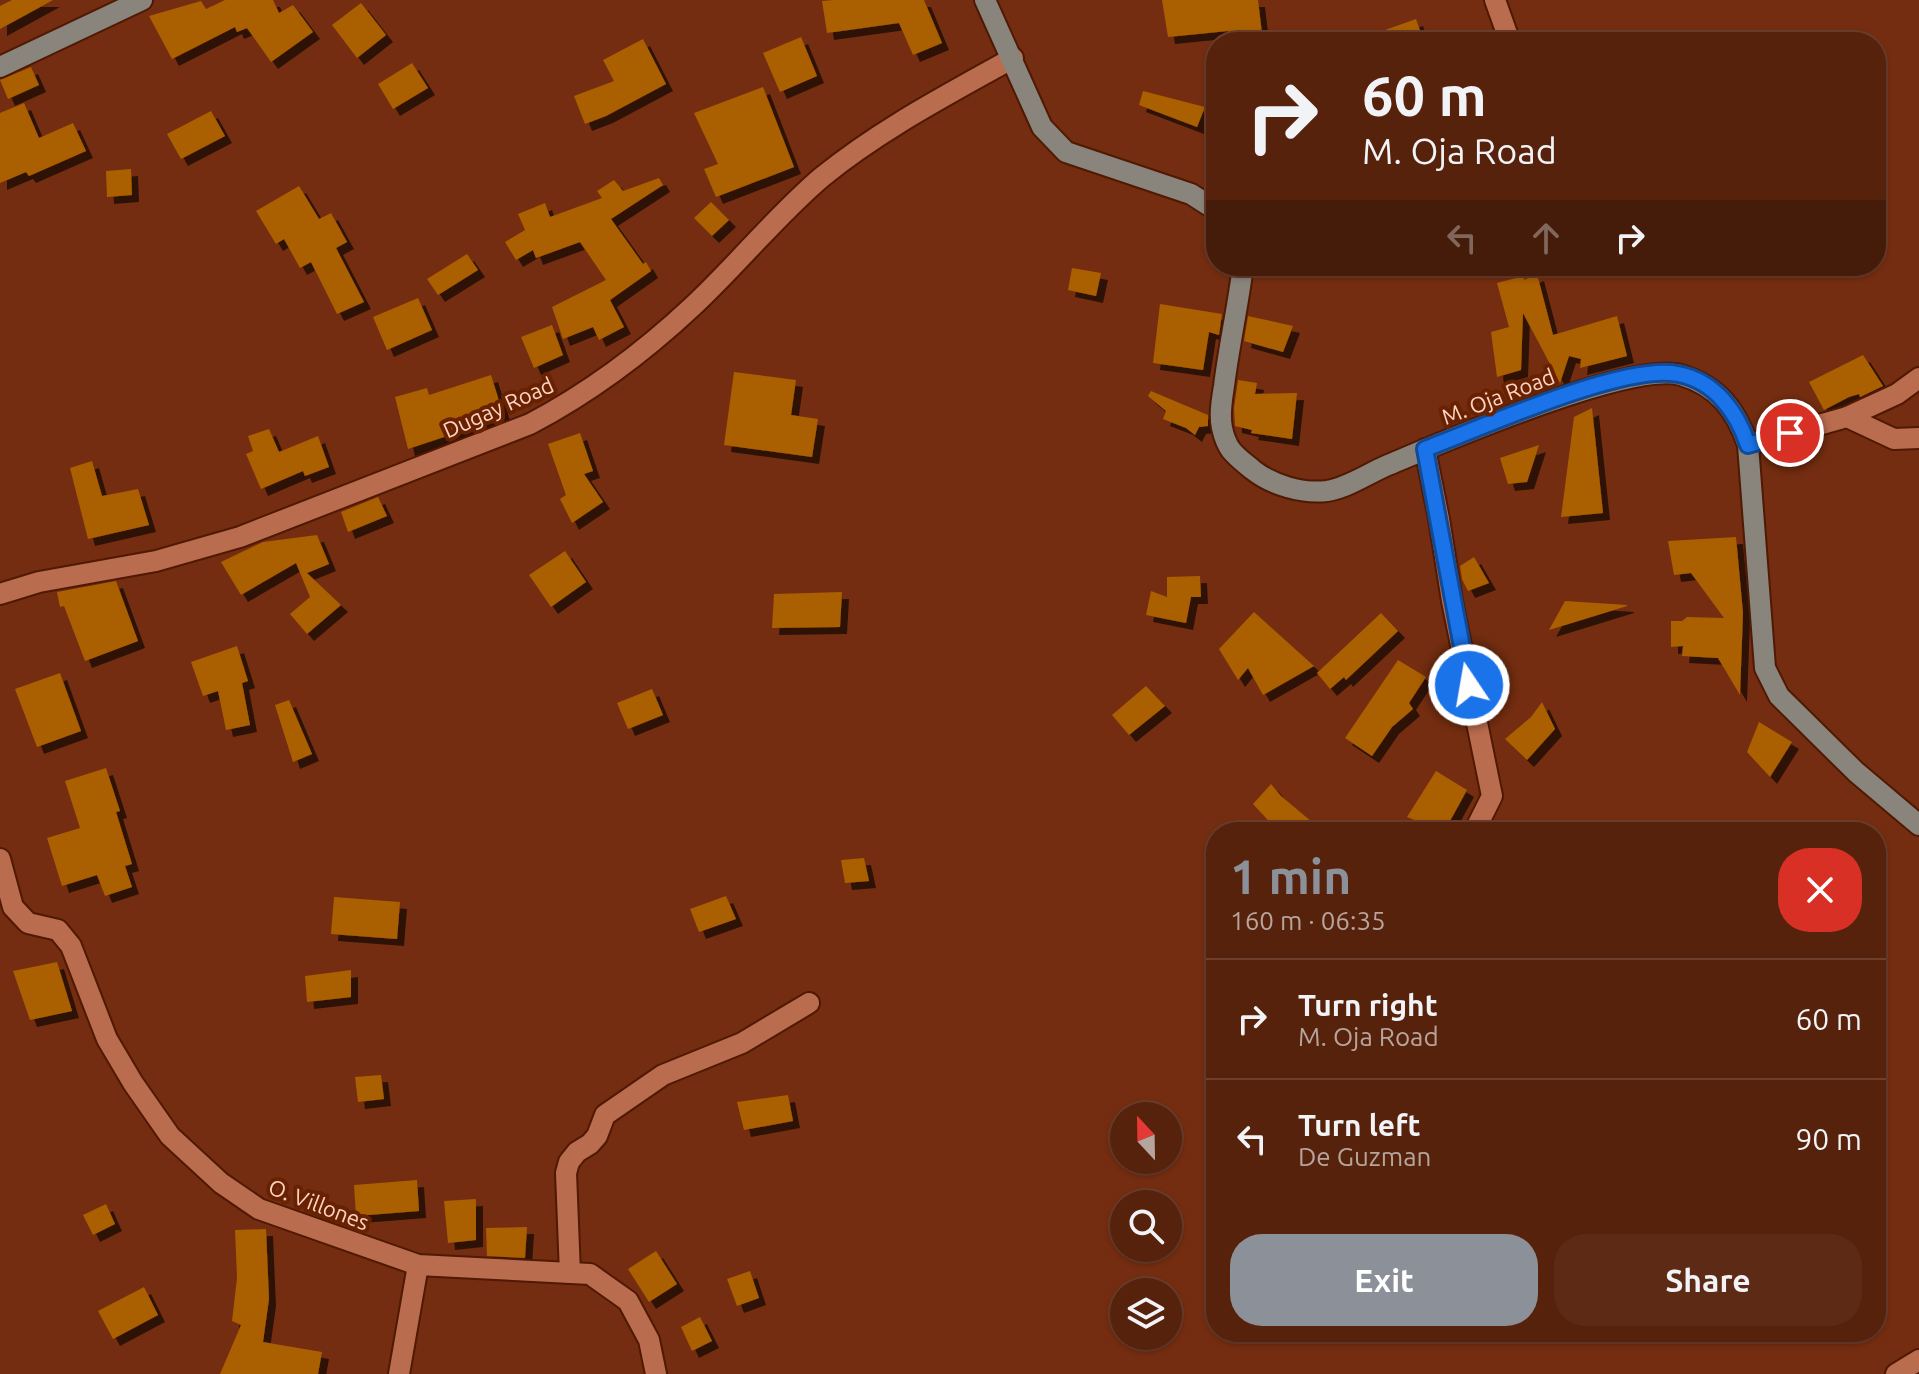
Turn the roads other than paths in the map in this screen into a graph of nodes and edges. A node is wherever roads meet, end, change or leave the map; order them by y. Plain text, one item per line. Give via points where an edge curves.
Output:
1 (142, 0) edge
2 (985, 0) edge
3 (1495, 0) edge
4 (1506, 32) edge
5 (1013, 58) junction
6 (0, 67) edge
7 (1206, 204) edge
8 (1242, 276) edge
9 (1919, 378) edge
10 (1847, 417) junction
11 (1919, 438) edge
12 (1748, 445) junction
13 (1425, 449) junction
14 (0, 594) edge
15 (1479, 822) edge
16 (1919, 825) edge
17 (0, 859) edge
18 (809, 1003) dead end
19 (418, 1265) junction
20 (570, 1273) junction
21 (1919, 1360) edge
22 (399, 1374) edge
23 (656, 1374) edge
24 (1896, 1374) edge

1 - 6 street
2 - 5 street
3 - 4 street
5 - 7 street via 1042,127 1066,152
5 - 14 street, Dugay Road via 881,132 820,179 691,308 566,405 530,424 240,537
8 - 13 street, M. Oja Road via 1221,414 1229,451 1260,475 1297,490 1328,491
9 - 10 street
10 - 11 street via 1894,439
10 - 12 street
12 - 13 street, M. Oja Road via 1723,397 1677,374 1635,376 1586,389
12 - 16 street, M. Oja Road via 1765,668 1779,696
13 - 15 street via 1492,796
17 - 19 street, O. Villones via 13,907 28,923 58,930 71,946 107,1039 170,1136 259,1209
18 - 20 street via 742,1043 663,1075 605,1115 597,1136 577,1152 566,1173
19 - 20 street, O. Villones
19 - 22 street
20 - 23 street, O. Villones via 590,1274 628,1301 649,1340
21 - 24 street

